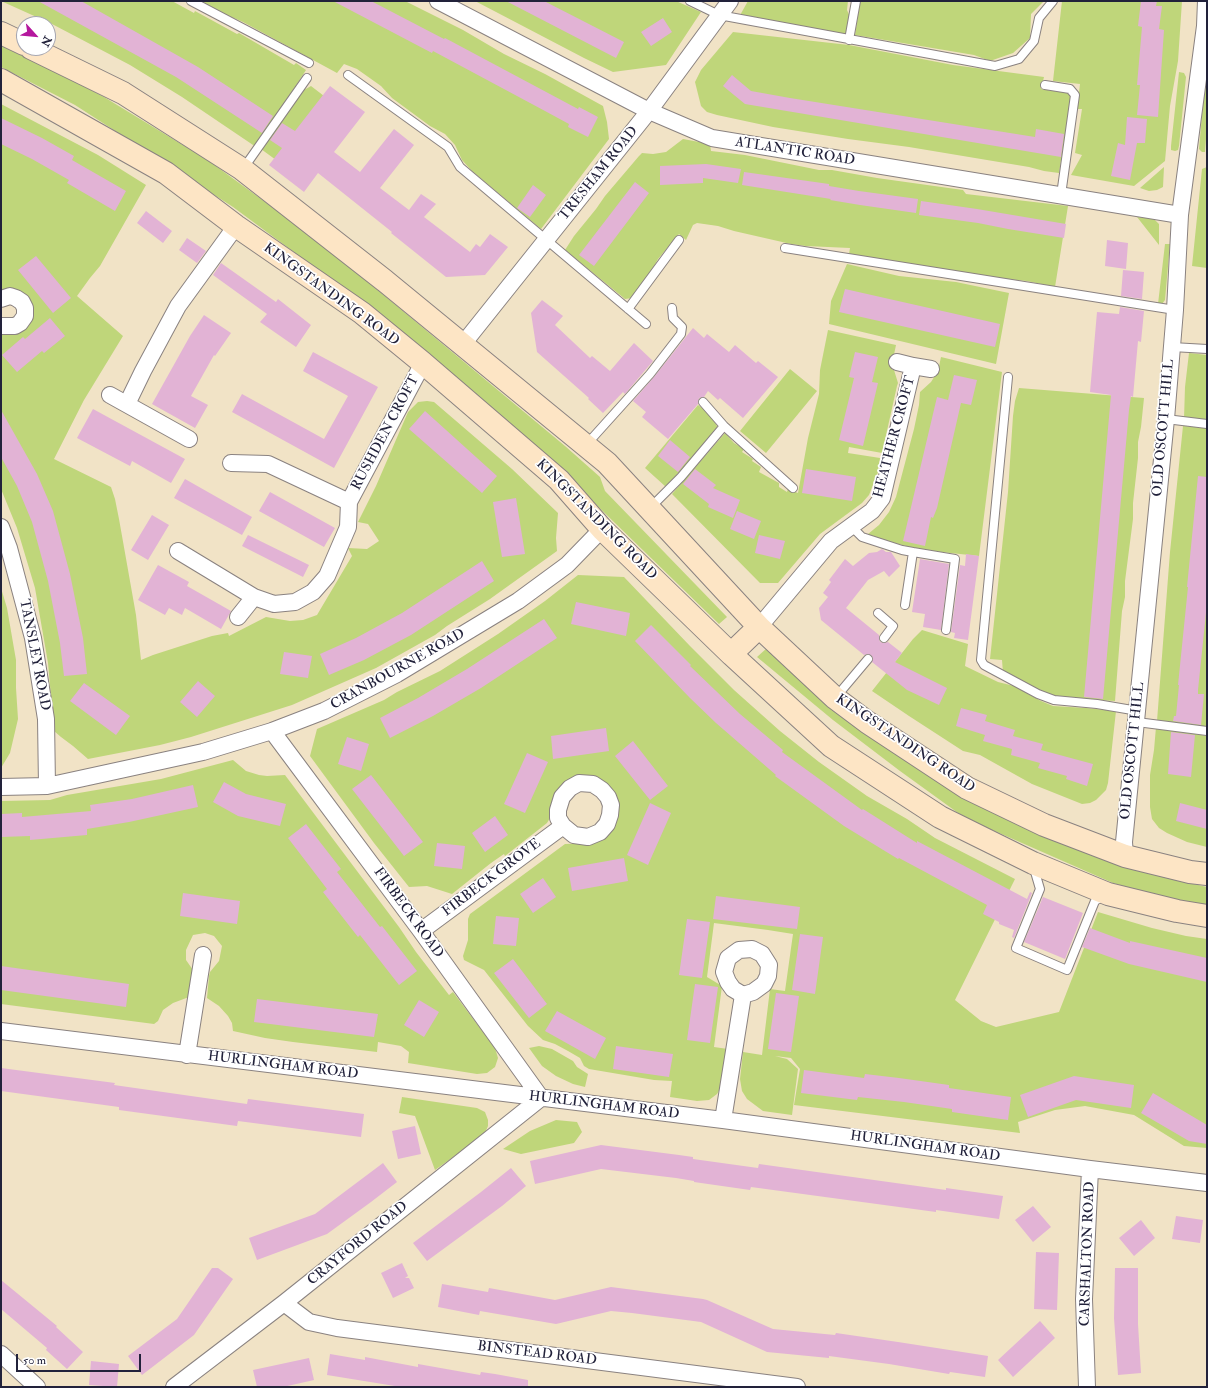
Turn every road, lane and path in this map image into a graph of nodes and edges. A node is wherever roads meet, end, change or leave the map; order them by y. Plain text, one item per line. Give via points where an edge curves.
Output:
1 (191, 1) edge
2 (438, 1) edge
3 (690, 1) edge
4 (730, 1) edge
5 (856, 1) edge
6 (1053, 1) edge
7 (1206, 1) edge
8 (720, 16) junction
9 (1206, 27) edge
10 (1, 33) edge
11 (16, 40) edge
12 (849, 40) junction
13 (48, 56) edge
14 (309, 62) dead end
15 (348, 75) dead end
16 (308, 78) dead end
17 (1, 80) edge
18 (1045, 85) dead end
19 (650, 110) junction
20 (242, 169) junction
21 (1061, 196) junction
22 (1180, 215) junction
23 (236, 226) junction
24 (546, 240) junction
25 (679, 240) dead end
26 (785, 248) dead end
27 (1, 299) edge
28 (672, 308) dead end
29 (628, 309) junction
30 (1175, 310) junction
31 (646, 324) dead end
32 (1, 326) edge
33 (463, 344) junction
34 (1172, 347) junction
35 (1207, 349) edge
36 (897, 362) dead end
37 (423, 363) junction
38 (914, 366) junction
39 (931, 370) dead end
40 (1008, 377) dead end
41 (110, 395) dead end
42 (703, 402) dead end
43 (127, 404) junction
44 (1166, 419) junction
45 (1207, 424) edge
46 (724, 426) junction
47 (189, 439) dead end
48 (586, 446) junction
49 (231, 463) dead end
50 (793, 488) dead end
51 (349, 502) junction
52 (649, 508) junction
53 (851, 526) junction
54 (1, 527) edge
55 (602, 529) junction
56 (178, 551) dead end
57 (913, 552) junction
58 (254, 597) junction
59 (904, 605) dead end
60 (878, 613) dead end
61 (238, 617) dead end
62 (759, 627) junction
63 (946, 630) dead end
64 (884, 638) dead end
65 (731, 654) junction
66 (868, 659) dead end
67 (835, 698) junction
68 (1137, 716) junction
69 (272, 731) junction
70 (1207, 732) edge
71 (47, 786) junction
72 (1, 787) edge
73 (563, 826) dead end
74 (1125, 856) junction
75 (1033, 864) junction
76 (1207, 874) edge
77 (1108, 894) junction
78 (1207, 916) edge
79 (422, 931) junction
80 (203, 955) dead end
81 (742, 995) dead end
82 (1, 1031) edge
83 (186, 1055) junction
84 (541, 1098) junction
85 (723, 1120) junction
86 (1090, 1169) junction
87 (1207, 1183) edge
88 (284, 1303) junction
89 (1, 1354) edge
90 (37, 1387) edge
91 (174, 1387) edge
92 (797, 1387) edge
93 (1087, 1387) edge

1 - 14 lane
2 - 19 street, ATLANTIC ROAD
3 - 8 lane
4 - 8 street, TRESHAM ROAD
5 - 12 lane
6 - 12 lane via 1039,18 1034,41 1019,59 995,66
7 - 9 street, OLD OSCOTT HILL
8 - 12 lane
8 - 19 street, TRESHAM ROAD
9 - 22 street, OLD OSCOTT HILL
10 - 11 main road
13 - 20 main road, KINGSTANDING ROAD via 123,93
15 - 24 lane via 448,147 460,167
16 - 20 lane
17 - 23 main road, KINGSTANDING ROAD via 166,173
18 - 21 lane via 1070,89 1076,95
19 - 21 street, ATLANTIC ROAD via 712,138
19 - 24 street, TRESHAM ROAD
20 - 33 main road, KINGSTANDING ROAD
21 - 22 street, ATLANTIC ROAD
22 - 30 street, OLD OSCOTT HILL
23 - 37 main road, KINGSTANDING ROAD via 362,313
23 - 43 street via 178,306
24 - 29 lane
24 - 33 street, TRESHAM ROAD
25 - 29 lane
26 - 30 lane
27 - 32 street via 10,296 16,298 25,308 20,323 15,326
28 - 48 lane via 673,318 682,327 681,334 650,374
29 - 31 lane
30 - 34 street, OLD OSCOTT HILL
33 - 48 main road, KINGSTANDING ROAD
34 - 35 lane
34 - 44 street, OLD OSCOTT HILL
36 - 38 street, HEATHER CROFT
37 - 51 street, RUSHDEN CROFT
37 - 55 main road, KINGSTANDING ROAD via 559,480
38 - 39 street, HEATHER CROFT
38 - 53 street, HEATHER CROFT via 882,498 872,511
40 - 68 lane via 981,660 1038,694 1054,700 1097,704
41 - 43 street
42 - 46 lane
43 - 47 street
44 - 45 lane
44 - 68 street, OLD OSCOTT HILL
46 - 50 lane
46 - 52 lane via 681,477
48 - 52 main road, KINGSTANDING ROAD via 607,463
49 - 51 street, RUSHDEN CROFT via 268,464
51 - 58 street, RUSHDEN CROFT via 348,528 327,576 314,592 295,602 274,604
52 - 62 main road, KINGSTANDING ROAD
53 - 57 lane via 862,537
53 - 62 street, HEATHER CROFT via 831,541
54 - 71 street, TANSLEY ROAD via 33,638 46,718
55 - 65 main road, KINGSTANDING ROAD
55 - 69 street, CRANBOURNE ROAD via 567,565 518,601 397,674 324,711
56 - 58 street, RUSHDEN CROFT
57 - 59 lane
57 - 63 lane via 955,559
58 - 61 street
60 - 64 lane via 893,626
62 - 65 main road
62 - 67 main road, KINGSTANDING ROAD
65 - 75 main road, KINGSTANDING ROAD via 831,746 940,817
66 - 67 lane
67 - 74 main road, KINGSTANDING ROAD via 967,788 1044,825
68 - 70 lane
68 - 74 street, OLD OSCOTT HILL via 1124,842
69 - 71 street, CRANBOURNE ROAD via 202,752
69 - 79 street, FIRBECK ROAD
71 - 72 street, CRANBOURNE ROAD
73 - 79 street, FIRBECK GROVE
74 - 76 main road, KINGSTANDING ROAD
75 - 77 main road, KINGSTANDING ROAD
75 - 77 lane via 1040,889 1016,948 1067,970 1095,901
77 - 78 main road, KINGSTANDING ROAD
79 - 84 street, FIRBECK ROAD
80 - 83 street
81 - 85 street
82 - 83 street, HURLINGHAM ROAD
83 - 84 street, HURLINGHAM ROAD
84 - 85 street, HURLINGHAM ROAD
84 - 88 street, CRAYFORD ROAD
85 - 86 street, HURLINGHAM ROAD
86 - 87 street, HURLINGHAM ROAD
86 - 93 street, CARSHALTON ROAD via 1084,1299
88 - 91 street, CRAYFORD ROAD
88 - 92 street, BINSTEAD ROAD via 308,1322 337,1328
89 - 90 street

